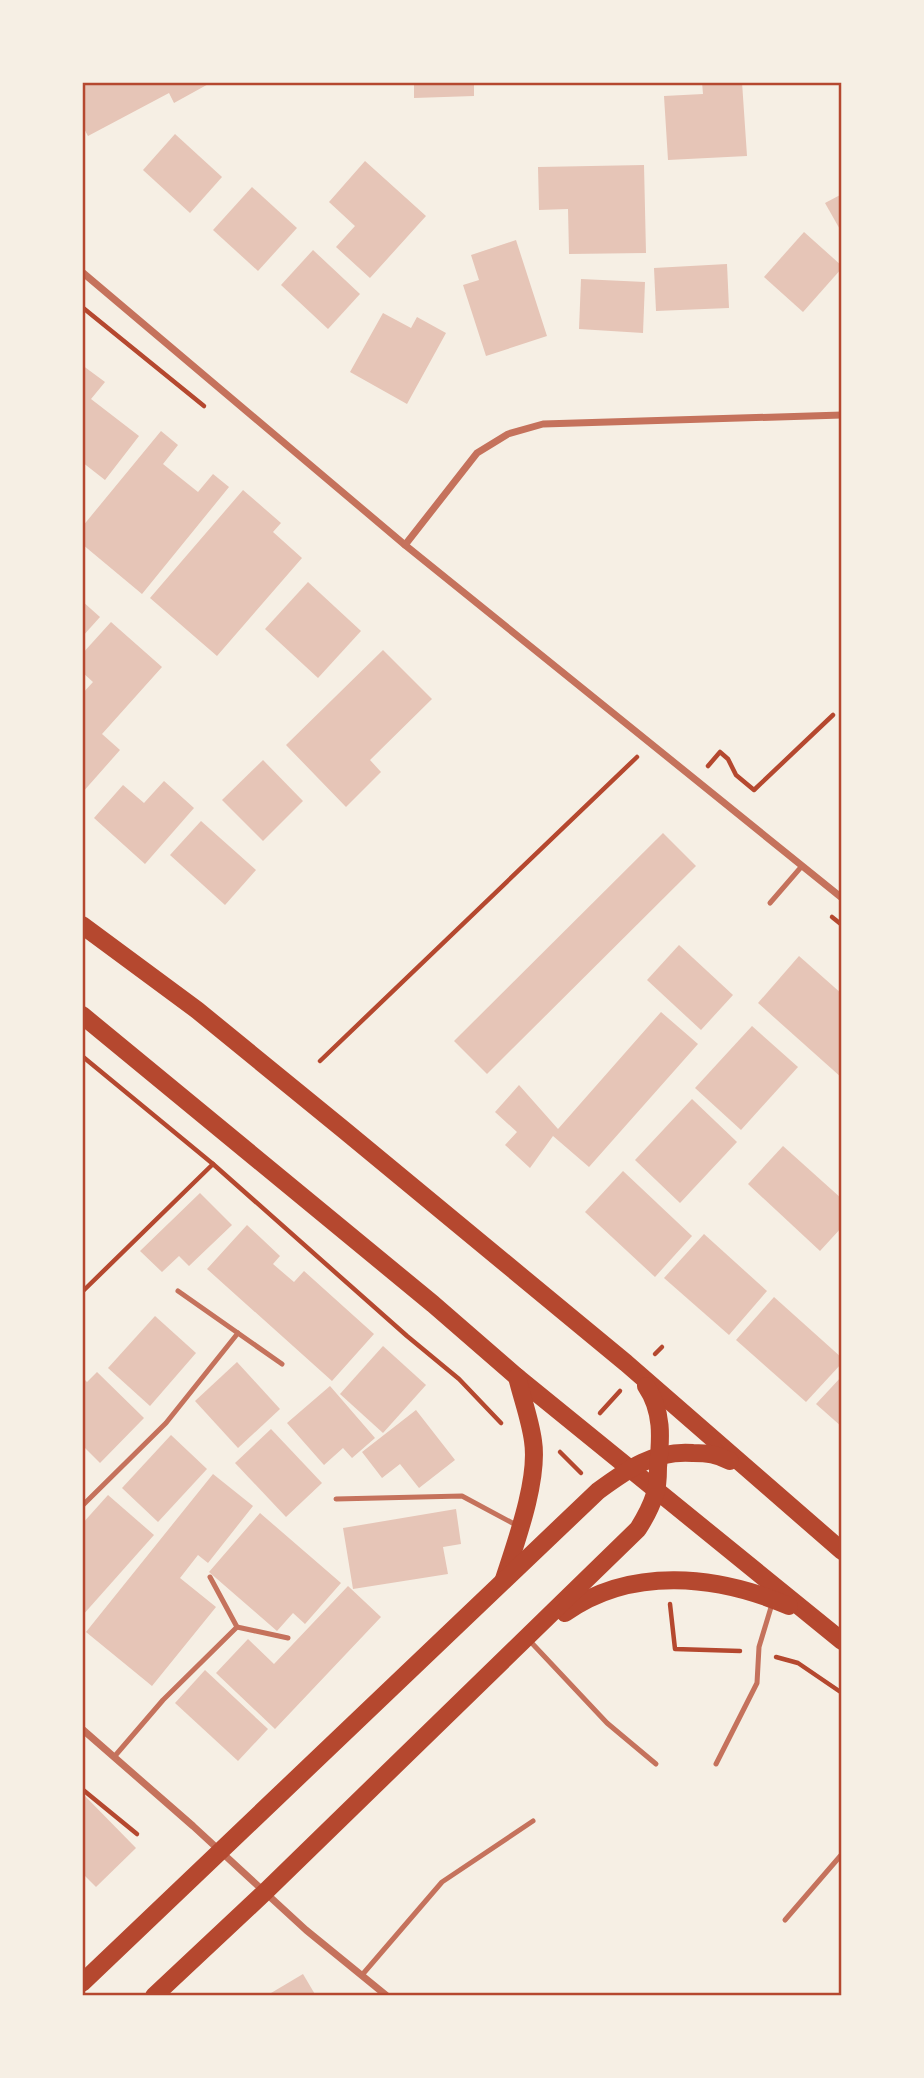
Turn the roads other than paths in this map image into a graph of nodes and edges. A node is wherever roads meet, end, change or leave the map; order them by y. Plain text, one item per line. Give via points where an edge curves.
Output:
1 (82, 272) edge
2 (842, 415) edge
3 (405, 545) junction
4 (802, 866) junction
5 (842, 898) edge
6 (770, 903) dead end
7 (82, 925) edge
8 (82, 1015) edge
9 (178, 1291) dead end
10 (238, 1333) junction
11 (282, 1364) dead end
12 (637, 1373) junction
13 (517, 1377) junction
14 (660, 1455) junction
15 (629, 1468) junction
16 (751, 1473) junction
17 (656, 1490) junction
18 (336, 1499) dead end
19 (82, 1506) edge
20 (520, 1528) junction
21 (842, 1551) edge
22 (210, 1577) dead end
23 (504, 1579) junction
24 (774, 1599) junction
25 (819, 1623) junction
26 (237, 1627) junction
27 (288, 1638) dead end
28 (528, 1638) junction
29 (842, 1640) edge
30 (82, 1729) edge
31 (114, 1757) junction
32 (656, 1764) dead end
33 (716, 1764) dead end
34 (533, 1821) dead end
35 (221, 1851) junction
36 (842, 1854) edge
37 (265, 1892) junction
38 (785, 1920) dead end
39 (362, 1975) junction
40 (82, 1983) edge
41 (154, 1996) edge
42 (387, 1996) edge

1 - 3 street
2 - 3 street via 544,424 508,433 477,453
3 - 4 street
4 - 5 street
4 - 6 lane
7 - 12 main road via 207,1019
8 - 13 main road
9 - 10 lane
10 - 11 lane
10 - 19 lane via 166,1423
12 - 14 main road via 659,1418
12 - 16 main road
13 - 15 main road
13 - 20 main road via 534,1450
14 - 15 main road
14 - 16 main road via 716,1454
14 - 17 main road
15 - 17 main road
15 - 23 main road
16 - 21 main road
17 - 25 main road
17 - 28 main road via 638,1529
18 - 20 lane via 462,1496
20 - 23 main road
22 - 26 lane
23 - 35 main road
24 - 25 main road
24 - 28 main road via 712,1582 677,1578 638,1582 578,1603
24 - 33 lane via 759,1647 757,1683
25 - 29 main road
26 - 27 lane
26 - 31 lane via 163,1700
28 - 32 lane via 607,1723
28 - 37 main road
30 - 31 street
31 - 35 street
34 - 39 lane via 442,1882
35 - 37 street
35 - 40 main road
36 - 38 lane
37 - 39 street
37 - 41 main road
39 - 42 street

